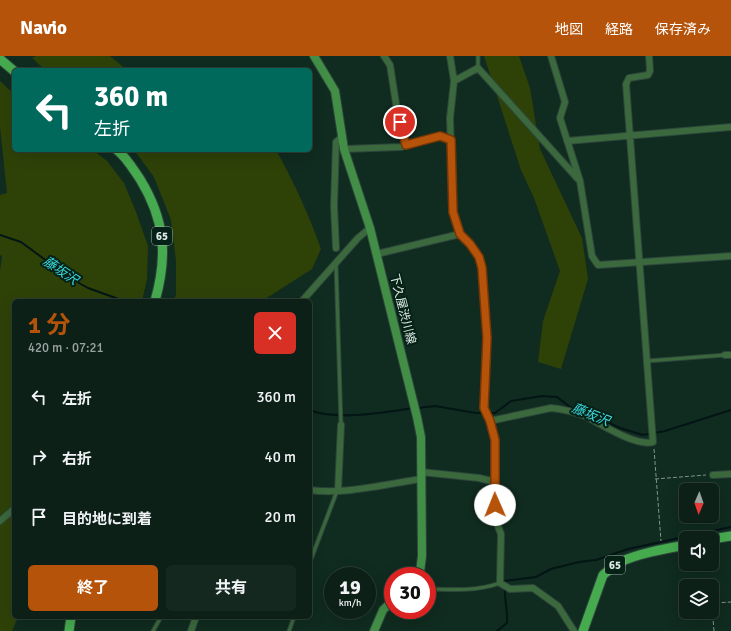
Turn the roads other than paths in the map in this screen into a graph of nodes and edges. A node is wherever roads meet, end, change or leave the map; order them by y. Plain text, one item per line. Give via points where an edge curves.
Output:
1 (314, 56) edge
2 (384, 56) edge
3 (450, 56) edge
4 (478, 56) edge
5 (551, 56) edge
6 (650, 56) edge
7 (0, 59) edge
8 (478, 68) junction
9 (12, 69) edge
10 (454, 81) junction
11 (731, 127) edge
12 (343, 136) junction
13 (631, 136) junction
14 (451, 140) junction
15 (567, 141) junction
16 (406, 145) junction
17 (344, 149) junction
18 (119, 152) edge
19 (580, 181) junction
20 (370, 228) junction
21 (460, 234) junction
22 (336, 248) dead end
23 (377, 254) junction
24 (731, 256) edge
25 (336, 263) junction
26 (641, 263) junction
27 (155, 299) edge
28 (304, 299) edge
29 (728, 355) edge
30 (647, 362) junction
31 (490, 421) junction
32 (341, 425) joint
33 (731, 474) edge
34 (713, 475) road end
35 (421, 476) junction
36 (495, 482) junction
37 (312, 490) edge
38 (338, 491) junction
39 (12, 511) edge
40 (0, 521) edge
41 (731, 536) edge
42 (719, 538) edge
43 (679, 546) edge
44 (312, 557) edge
45 (421, 567) edge
46 (500, 583) junction
47 (436, 589) edge
48 (384, 609) edge
49 (71, 619) edge
50 (160, 619) edge
51 (195, 619) edge
52 (293, 619) edge
53 (69, 631) edge
54 (153, 631) edge
55 (191, 631) edge
56 (289, 631) edge
57 (374, 631) edge
58 (574, 631) edge
59 (583, 631) edge

1 - 12 main road, 下久屋渋川線 via 335,91
2 - 16 street via 390,65
3 - 10 street
4 - 8 lane
5 - 15 street via 565,102 560,118
6 - 13 street via 648,75 629,78 626,84
7 - 9 main road
8 - 10 street
8 - 19 street
10 - 14 street via 450,118
11 - 13 street
12 - 17 main road, 下久屋渋川線
12 - 22 street via 336,142
13 - 15 street
13 - 26 street
14 - 16 street via 440,136
14 - 21 street via 453,212
15 - 19 street
16 - 17 street
17 - 20 main road, 下久屋渋川線
18 - 27 main road, 65 via 138,176 157,212 164,248
19 - 26 street via 592,256 598,265
20 - 23 main road, 下久屋渋川線
20 - 25 street
21 - 23 street
21 - 31 street via 479,257 482,268 487,338 484,408
23 - 35 main road, 下久屋渋川線 via 418,416
24 - 26 street
25 - 28 street
25 - 32 lane
26 - 30 street
29 - 30 lane
30 - 31 street via 653,442 646,444 562,409 551,408
31 - 36 street via 495,440
32 - 38 street
33 - 34 street
35 - 36 street via 479,478
35 - 38 street
35 - 45 main road, 下久屋渋川線
36 - 46 street via 497,524 501,534
37 - 38 street
38 - 44 lane
39 - 40 street
41 - 42 main road
43 - 59 main road, 65 via 619,562 603,575
46 - 47 lane via 488,587
46 - 58 street via 510,589 533,588 558,606
48 - 57 main road
49 - 53 main road
50 - 54 lane
51 - 55 street
52 - 56 lane

